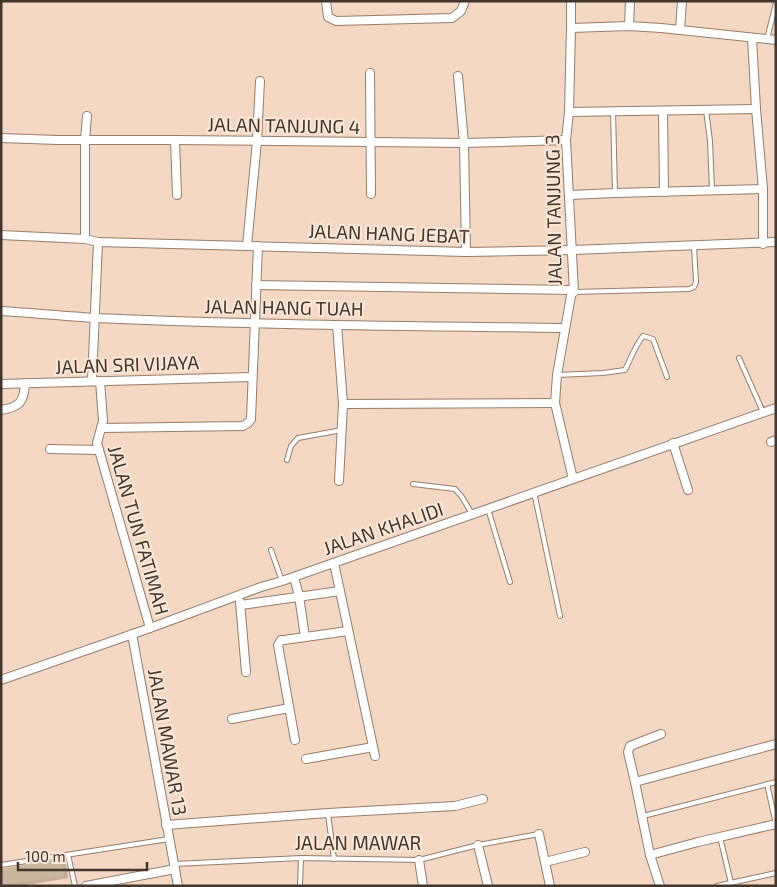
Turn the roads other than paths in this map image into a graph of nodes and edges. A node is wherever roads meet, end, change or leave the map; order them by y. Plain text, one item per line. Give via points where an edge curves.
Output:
1 (326, 1) edge
2 (465, 1) edge
3 (571, 1) edge
4 (630, 1) edge
5 (682, 1) edge
6 (776, 3) edge
7 (629, 26) junction
8 (571, 28) junction
9 (680, 30) junction
10 (752, 38) junction
11 (772, 40) edge
12 (370, 74) dead end
13 (458, 76) dead end
14 (260, 81) dead end
15 (756, 109) junction
16 (706, 110) junction
17 (613, 111) junction
18 (663, 111) junction
19 (569, 112) junction
20 (87, 116) dead end
21 (1, 138) edge
22 (85, 140) junction
23 (175, 140) junction
24 (566, 140) junction
25 (257, 141) junction
26 (370, 142) junction
27 (464, 143) junction
28 (763, 189) junction
29 (712, 190) junction
30 (664, 192) junction
31 (615, 193) junction
32 (371, 194) dead end
33 (177, 195) dead end
34 (570, 195) junction
35 (1, 235) edge
36 (85, 239) junction
37 (98, 242) junction
38 (776, 242) edge
39 (763, 244) junction
40 (247, 246) junction
41 (258, 246) junction
42 (694, 246) junction
43 (573, 250) junction
44 (466, 252) junction
45 (256, 285) junction
46 (573, 291) junction
47 (1, 311) edge
48 (95, 318) junction
49 (255, 323) junction
50 (337, 325) junction
51 (565, 328) junction
52 (739, 358) dead end
53 (557, 374) junction
54 (252, 377) junction
55 (667, 377) dead end
56 (96, 381) junction
57 (25, 383) junction
58 (2, 384) edge
59 (555, 403) junction
60 (344, 404) junction
61 (776, 408) edge
62 (1, 410) edge
63 (763, 412) junction
64 (101, 428) junction
65 (342, 430) junction
66 (673, 443) junction
67 (50, 449) dead end
68 (99, 450) junction
69 (287, 460) dead end
70 (573, 479) junction
71 (339, 481) dead end
72 (413, 484) dead end
73 (688, 490) dead end
74 (534, 492) junction
75 (488, 509) junction
76 (472, 514) junction
77 (272, 550) dead end
78 (334, 563) junction
79 (294, 577) junction
80 (282, 581) junction
81 (510, 582) dead end
82 (261, 587) junction
83 (340, 591) junction
84 (240, 595) junction
85 (299, 596) junction
86 (264, 601) junction
87 (240, 605) junction
88 (560, 616) dead end
89 (150, 628) junction
90 (348, 631) junction
91 (132, 634) junction
92 (305, 637) junction
93 (246, 672) dead end
94 (1, 680) edge
95 (289, 708) junction
96 (232, 719) dead end
97 (661, 734) dead end
98 (295, 740) dead end
99 (776, 744) edge
100 (373, 747) junction
101 (375, 756) dead end
102 (306, 759) dead end
103 (636, 782) junction
104 (776, 782) edge
105 (766, 784) junction
106 (483, 799) dead end
107 (328, 812) junction
108 (643, 816) junction
109 (776, 824) edge
110 (166, 825) junction
111 (539, 834) joint
112 (720, 837) junction
113 (170, 839) junction
114 (478, 846) junction
115 (585, 852) dead end
116 (68, 855) junction
117 (650, 855) junction
118 (301, 858) junction
119 (334, 859) junction
120 (419, 860) junction
121 (545, 862) junction
122 (1, 865) edge
123 (175, 867) junction
124 (776, 873) edge
125 (731, 882) junction
126 (75, 886) edge
127 (86, 886) edge
128 (178, 886) edge
129 (300, 886) edge
130 (423, 886) edge
131 (488, 886) edge
132 (550, 886) edge
133 (660, 886) edge
134 (717, 886) edge

1 - 2 street via 328,17 336,21 452,18 461,11
3 - 8 street, JALAN TANJUNG 3
4 - 7 street
5 - 9 street
6 - 11 lane
7 - 8 street
7 - 9 street
8 - 19 street, JALAN TANJUNG 3
9 - 10 street
10 - 11 street
10 - 15 street
12 - 26 street
13 - 27 street
14 - 25 street
15 - 16 street
15 - 28 street
16 - 18 street
16 - 29 lane
17 - 18 street
17 - 19 street
17 - 31 lane
18 - 30 street
19 - 24 street, JALAN TANJUNG 3
20 - 22 street
21 - 22 street, JALAN TANJUNG 4
22 - 23 street, JALAN TANJUNG 4
22 - 36 street
23 - 25 street, JALAN TANJUNG 4
23 - 33 street
24 - 27 street, JALAN TANJUNG 4
24 - 34 street, JALAN TANJUNG 3
25 - 26 street, JALAN TANJUNG 4
25 - 40 street
26 - 27 street, JALAN TANJUNG 4
26 - 32 street
27 - 44 street
28 - 29 street
28 - 39 street
29 - 30 street
30 - 31 street
31 - 34 street
34 - 43 street, JALAN TANJUNG 3
35 - 36 street, JALAN HANG JEBAT
36 - 37 street, JALAN HANG JEBAT
37 - 40 street, JALAN HANG JEBAT
37 - 48 street, JALAN TUN FATIMAH
38 - 39 street, JALAN HANG JEBAT
39 - 42 street, JALAN HANG JEBAT
40 - 41 street, JALAN HANG JEBAT
41 - 44 street, JALAN HANG JEBAT
41 - 45 street
42 - 43 street, JALAN HANG JEBAT
42 - 46 lane via 696,282 689,289
43 - 44 street, JALAN HANG JEBAT
43 - 46 street, JALAN TANJUNG 3
45 - 46 street
45 - 49 street
46 - 51 street, JALAN TANJUNG 3
47 - 48 street, JALAN HANG TUAH
48 - 49 street, JALAN HANG TUAH
48 - 56 street, JALAN TUN FATIMAH
49 - 50 street, JALAN HANG TUAH
49 - 54 street
50 - 51 street, JALAN HANG TUAH
50 - 60 street
51 - 53 street, JALAN TANJUNG 3
52 - 63 lane
53 - 55 lane via 625,370 643,336 653,339
53 - 59 street, JALAN TANJUNG 3
54 - 56 street, JALAN SRI VIJAYA
54 - 64 street via 251,419 243,426
56 - 57 street, JALAN SRI VIJAYA
56 - 64 street, JALAN TUN FATIMAH via 104,420
57 - 58 street, JALAN SRI VIJAYA
57 - 62 street via 23,399 17,406
59 - 60 street
59 - 70 street, JALAN TANJUNG 3
60 - 65 street
61 - 63 street, JALAN KHALIDI
63 - 66 street, JALAN KHALIDI
64 - 68 street, JALAN TUN FATIMAH via 97,442
65 - 69 lane via 298,438 291,446
65 - 71 street
66 - 70 street, JALAN KHALIDI
66 - 73 street
67 - 68 street
68 - 89 street, JALAN TUN FATIMAH
70 - 74 street, JALAN KHALIDI
72 - 76 lane via 455,489
74 - 75 street, JALAN KHALIDI
74 - 88 lane
75 - 76 street, JALAN KHALIDI
75 - 81 lane
76 - 78 street, JALAN KHALIDI
77 - 80 lane
78 - 79 street, JALAN KHALIDI
78 - 83 street
79 - 80 street, JALAN KHALIDI
79 - 85 street
80 - 82 street, JALAN KHALIDI
82 - 84 street, JALAN KHALIDI
82 - 86 street
83 - 85 street
83 - 90 street
84 - 87 street
84 - 89 street, JALAN KHALIDI
85 - 86 street
85 - 92 street
86 - 87 street
87 - 93 street
89 - 91 street, JALAN KHALIDI
90 - 92 street
90 - 100 street
91 - 94 street, JALAN KHALIDI
91 - 110 street, JALAN MAWAR 13
92 - 95 street via 281,640 278,645
95 - 96 street
95 - 98 street
97 - 103 street via 628,749
99 - 103 street
100 - 101 street
100 - 102 street
103 - 108 street
104 - 105 lane
105 - 108 lane
105 - 109 lane
106 - 107 street via 455,806
107 - 110 street
107 - 119 lane
108 - 117 street
109 - 112 street
110 - 113 street, JALAN MAWAR 13
111 - 114 lane, JALAN MAWAR
111 - 121 street
112 - 117 street
112 - 125 lane
113 - 116 lane
113 - 123 street, JALAN MAWAR 13
114 - 120 lane, JALAN MAWAR
114 - 131 street
115 - 121 street
116 - 122 lane
116 - 126 lane
117 - 133 street
118 - 119 lane, JALAN MAWAR
118 - 123 lane, JALAN MAWAR
118 - 129 lane
119 - 120 lane, JALAN MAWAR
120 - 130 street
121 - 132 street
123 - 127 street
123 - 128 street, JALAN MAWAR 13
124 - 125 lane
125 - 134 lane

